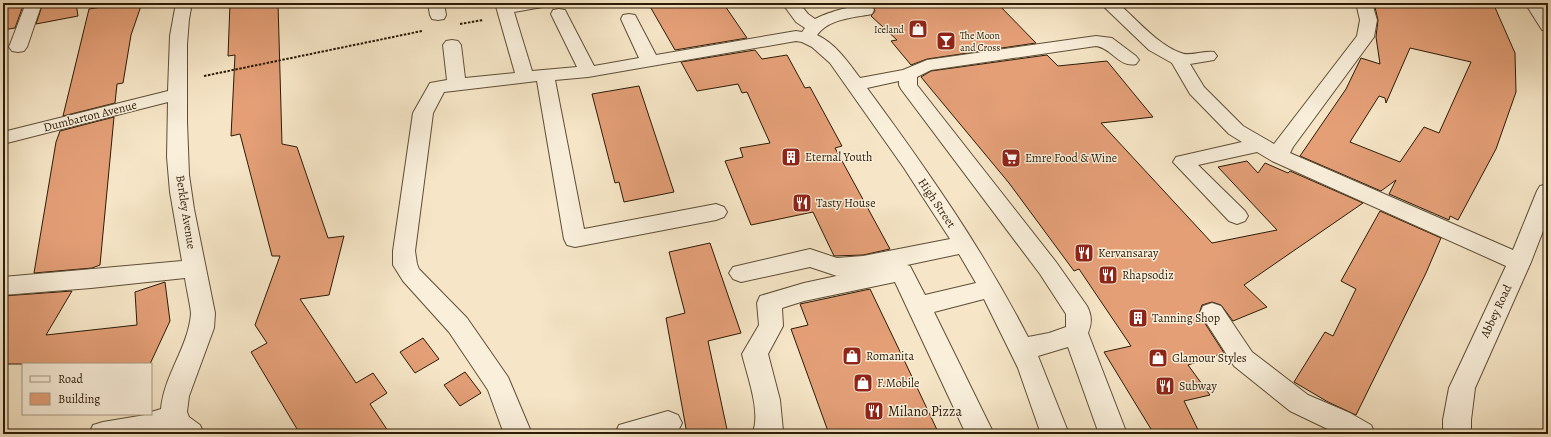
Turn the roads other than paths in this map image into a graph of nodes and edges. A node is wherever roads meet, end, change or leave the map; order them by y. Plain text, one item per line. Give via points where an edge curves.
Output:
1 (34, 3) edge
2 (184, 3) edge
3 (542, 3) edge
4 (790, 3) edge
5 (1108, 3) edge
6 (1364, 3) edge
7 (1533, 3) edge
8 (504, 9) edge
9 (866, 10) dead end
10 (559, 14) dead end
11 (629, 19) dead end
12 (1548, 26) edge
13 (811, 31) junction
14 (452, 45) dead end
15 (18, 47) dead end
16 (1208, 56) dead end
17 (1130, 60) dead end
18 (1179, 60) junction
19 (650, 61) junction
20 (588, 72) junction
21 (908, 74) junction
22 (535, 76) junction
23 (457, 84) junction
24 (855, 85) junction
25 (177, 87) junction
26 (3, 138) edge
27 (1259, 145) junction
28 (1279, 156) junction
29 (1548, 191) edge
30 (716, 212) dead end
31 (1237, 216) dead end
32 (964, 245) junction
33 (1519, 262) junction
34 (195, 268) junction
35 (741, 273) dead end
36 (3, 286) edge
37 (990, 289) junction
38 (919, 306) junction
39 (1212, 313) dead end
40 (1076, 334) junction
41 (1022, 348) junction
42 (668, 423) dead end
43 (181, 425) edge
44 (103, 434) edge
45 (518, 434) edge
46 (629, 434) edge
47 (766, 434) edge
48 (980, 434) edge
49 (1055, 434) edge
50 (1113, 434) edge
51 (1361, 434) edge
52 (1457, 434) edge

1 - 15 street
2 - 25 street, Berkley Avenue via 179,22
3 - 8 street
4 - 13 street, High Street
5 - 18 street via 1155,46
6 - 28 street via 1370,24 1365,37 1283,146
7 - 12 street
8 - 22 street
9 - 13 street via 832,18
10 - 20 street
11 - 19 street
13 - 19 street via 796,36
13 - 24 street, High Street
14 - 23 street
16 - 18 street
17 - 21 street via 1106,42 1096,41 927,65
18 - 27 street via 1196,90 1236,130
19 - 20 street
20 - 22 street
21 - 24 street
21 - 40 street via 908,84 1048,268 1078,313 1079,324
22 - 23 street
22 - 30 street via 576,239
23 - 45 street via 437,88 423,113 404,251 405,265 411,275 458,325 499,385
24 - 32 street, High Street via 910,162
25 - 26 street, Dumbarton Avenue
25 - 34 street, Berkley Avenue via 183,207
27 - 28 street
27 - 31 street via 1183,162
28 - 33 street
29 - 33 street, Abbey Road
32 - 35 street via 863,265 838,267 810,258
32 - 37 street, High Street
33 - 52 street, Abbey Road via 1462,388
34 - 36 street
34 - 43 street, Berkley Avenue via 203,314 198,341 175,394
37 - 38 street
37 - 41 street, High Street
38 - 47 street via 902,272 804,292 768,303 771,326 755,354 767,400 769,431
38 - 48 street
39 - 51 street via 1243,359 1299,403
40 - 41 street via 1062,340
40 - 50 street
41 - 49 street, High Street
42 - 46 street
43 - 44 street via 146,426

